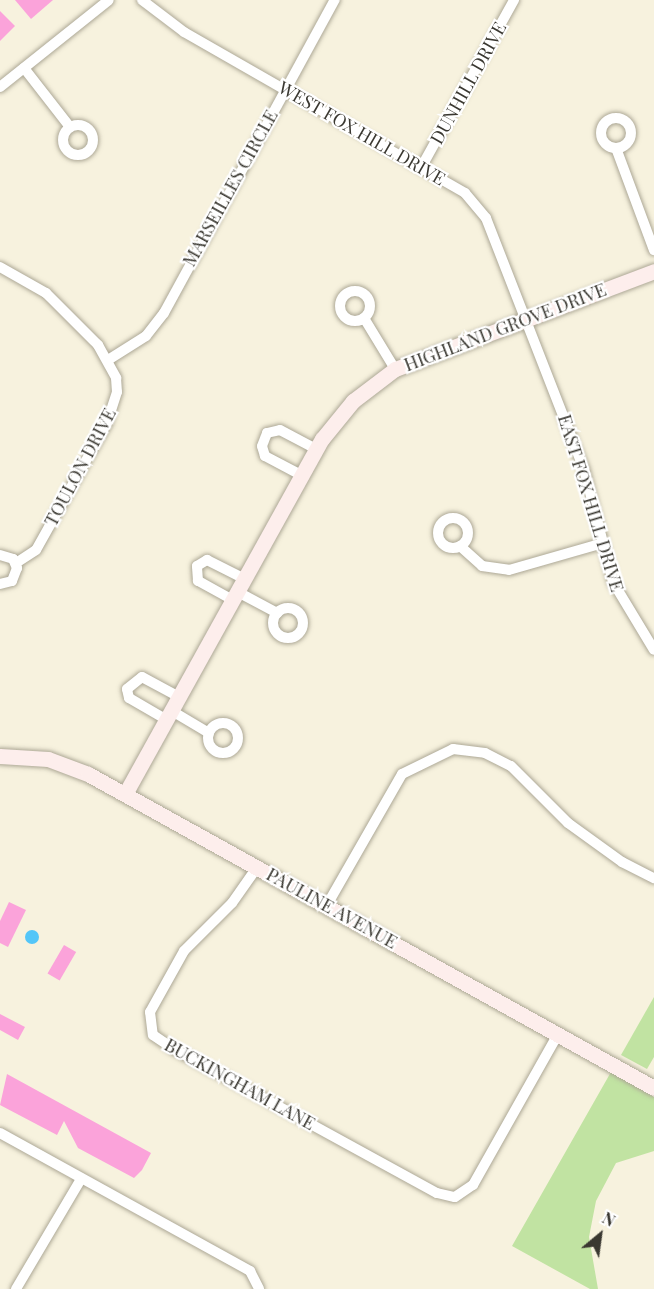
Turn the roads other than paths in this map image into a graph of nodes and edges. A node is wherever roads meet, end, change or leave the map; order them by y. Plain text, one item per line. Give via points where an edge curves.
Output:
1 (109, 0) edge
2 (142, 0) edge
3 (335, 0) edge
4 (514, 0) edge
5 (24, 68) junction
6 (0, 87) edge
7 (285, 89) junction
8 (70, 127) dead end
9 (616, 148) dead end
10 (422, 166) junction
11 (654, 250) edge
12 (0, 267) edge
13 (654, 271) edge
14 (527, 317) junction
15 (364, 318) dead end
16 (108, 360) junction
17 (394, 369) junction
18 (316, 449) junction
19 (302, 475) junction
20 (603, 543) junction
21 (460, 546) dead end
22 (0, 555) edge
23 (16, 563) junction
24 (0, 584) edge
25 (237, 589) junction
26 (277, 613) dead end
27 (654, 650) edge
28 (179, 697) junction
29 (169, 715) junction
30 (209, 733) dead end
31 (0, 756) edge
32 (125, 794) junction
33 (258, 866) junction
34 (654, 878) edge
35 (327, 905) junction
36 (558, 1034) junction
37 (654, 1088) edge
38 (1, 1137) edge
39 (81, 1179) junction
40 (16, 1289) edge
41 (259, 1289) edge

1 - 5 street
2 - 7 street, WEST FOX HILL DRIVE via 175,27
3 - 7 street, MARSEILLES CIRCLE
4 - 10 street, DUNHILL DRIVE
5 - 6 street
5 - 8 street
7 - 10 street, WEST FOX HILL DRIVE
7 - 16 street, MARSEILLES CIRCLE via 164,313 146,336
9 - 11 street
10 - 14 street, WEST FOX HILL DRIVE via 465,193 486,218
12 - 16 street, TOULON DRIVE via 46,293
13 - 14 street, HIGHLAND GROVE DRIVE
14 - 17 street, HIGHLAND GROVE DRIVE
14 - 20 street, EAST FOX HILL DRIVE via 584,469
15 - 17 street
16 - 23 street, TOULON DRIVE via 116,378 114,408 36,550
17 - 18 street, HIGHLAND GROVE DRIVE via 353,401
18 - 19 street, HIGHLAND GROVE DRIVE
18 - 19 street via 280,430 267,433 262,446 265,456
19 - 25 street, HIGHLAND GROVE DRIVE
20 - 21 street via 509,570 482,566
20 - 27 street, EAST FOX HILL DRIVE via 627,611
22 - 23 street
23 - 24 street, TOULON DRIVE via 15,578
25 - 26 street
25 - 28 street, HIGHLAND GROVE DRIVE
28 - 29 street, HIGHLAND GROVE DRIVE
28 - 29 street via 142,676 127,689 129,698
29 - 30 street
29 - 32 street, HIGHLAND GROVE DRIVE
31 - 32 street, PAULINE AVENUE via 68,765
32 - 33 street, PAULINE AVENUE
33 - 35 street, PAULINE AVENUE
33 - 36 street, BUCKINGHAM LANE via 232,903 184,951 150,1011 153,1035 437,1193 455,1197 473,1185
34 - 35 street via 622,862 568,823 511,766 485,753 453,749 402,774
35 - 36 street, PAULINE AVENUE
36 - 37 street, PAULINE AVENUE
38 - 39 street
39 - 40 street
39 - 41 street via 250,1271

